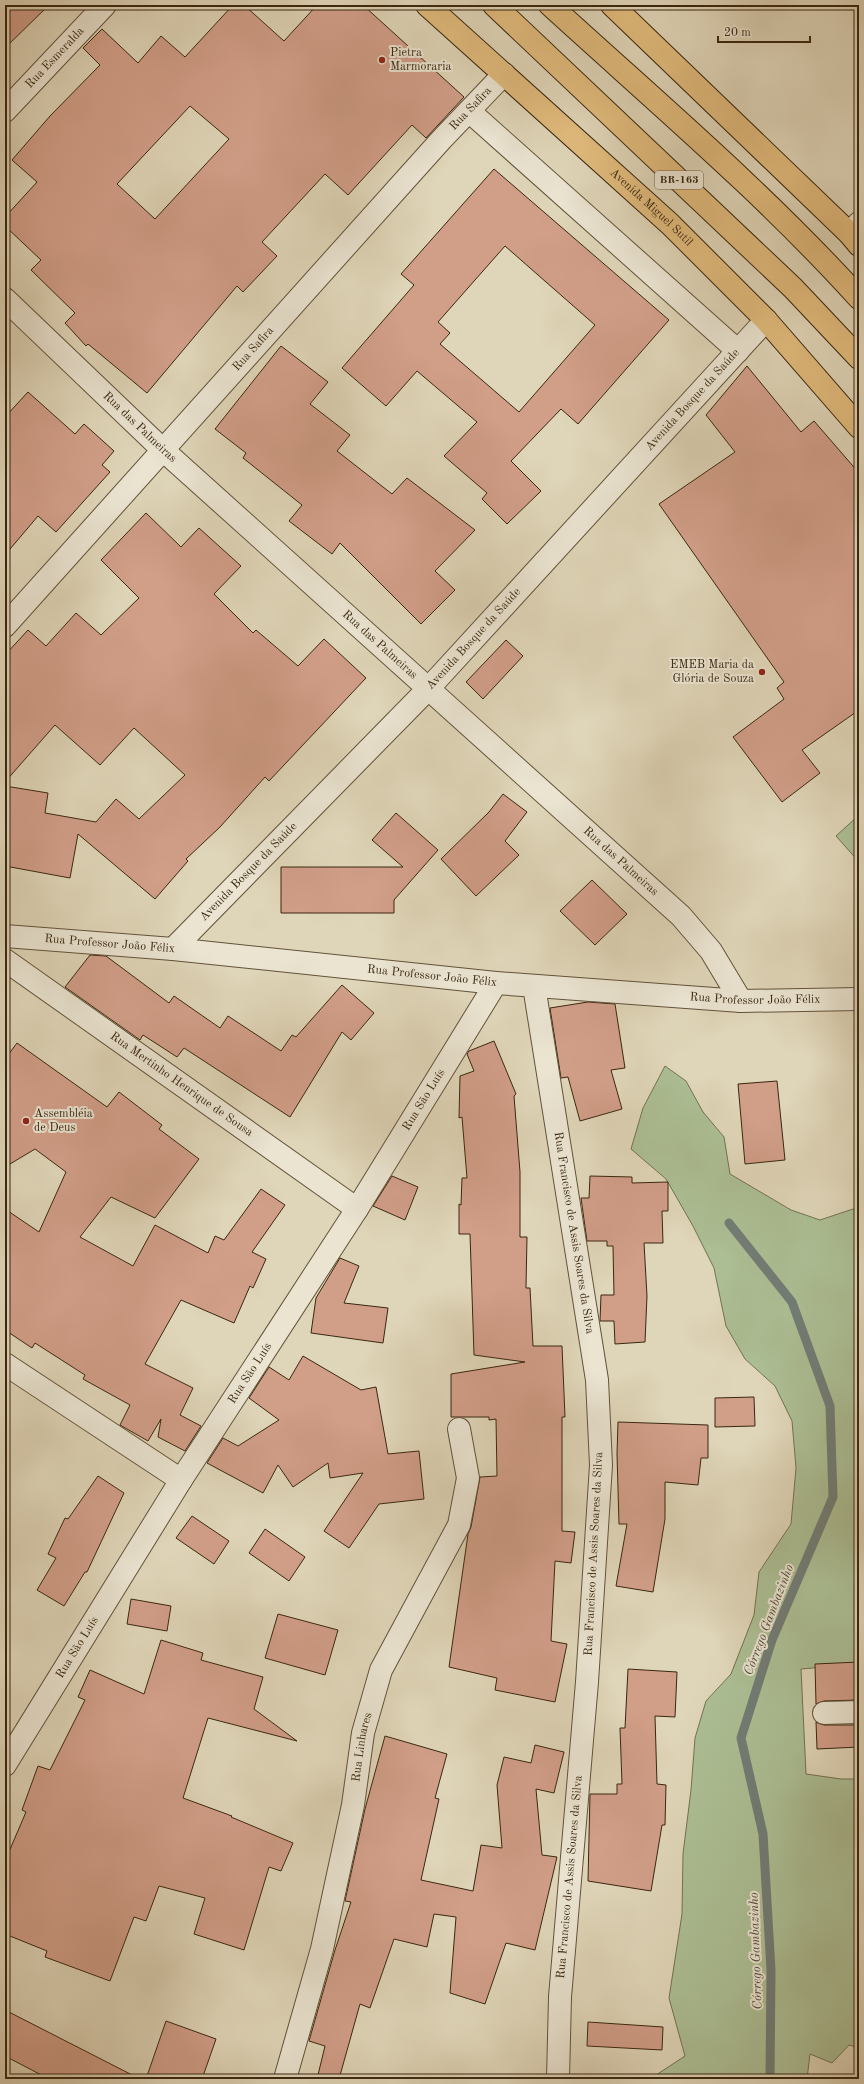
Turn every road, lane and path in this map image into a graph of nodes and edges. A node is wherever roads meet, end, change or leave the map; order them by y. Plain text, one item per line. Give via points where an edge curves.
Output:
1 (105, 5) edge
2 (427, 5) edge
3 (494, 5) edge
4 (550, 5) edge
5 (612, 5) edge
6 (504, 74) junction
7 (5, 111) edge
8 (469, 111) junction
9 (856, 234) edge
10 (859, 298) edge
11 (5, 299) edge
12 (766, 320) junction
13 (738, 351) junction
14 (859, 358) edge
15 (859, 427) edge
16 (164, 450) junction
17 (5, 626) edge
18 (428, 689) junction
19 (5, 936) edge
20 (174, 950) junction
21 (5, 960) edge
22 (496, 983) junction
23 (534, 986) junction
24 (859, 999) edge
25 (741, 1001) junction
26 (357, 1209) junction
27 (5, 1364) edge
28 (459, 1429) dead end
29 (181, 1480) junction
30 (859, 1712) edge
31 (824, 1713) dead end
32 (5, 1765) edge
33 (285, 2079) edge
34 (558, 2079) edge

1 - 7 street, Rua Esmeralda
2 - 6 main road, Avenida Miguel Sutil
3 - 14 main road, BR-163 via 793,288
4 - 10 main road via 760,196 801,235
5 - 9 main road
6 - 8 street, Rua Safira
6 - 12 main road, Avenida Miguel Sutil via 670,224
8 - 13 street
8 - 16 street, Rua Safira
11 - 16 street, Rua das Palmeiras
12 - 13 street, Avenida Bosque da Saúde
12 - 15 main road, Avenida Miguel Sutil
13 - 18 street, Avenida Bosque da Saúde
16 - 17 street, Rua Safira
16 - 18 street, Rua das Palmeiras
18 - 20 street, Avenida Bosque da Saúde
18 - 25 street, Rua das Palmeiras via 681,916 711,951
19 - 20 street, Rua Professor João Félix
20 - 22 street, Rua Professor João Félix
21 - 26 street, Rua Mertinho Henrique de Sousa
22 - 23 street, Rua Professor João Félix
22 - 26 street, Rua São Luís
23 - 25 street, Rua Professor João Félix
23 - 34 street, Rua Francisco de Assis Soares da Silva via 597,1380 601,1465 587,1682 560,1997
24 - 25 street, Rua Professor João Félix
26 - 29 street, Rua São Luís
27 - 29 street
28 - 33 street, Rua Linhares via 468,1478 459,1525 382,1670 363,1733 353,1805 322,1949
29 - 32 street, Rua São Luís
30 - 31 street

